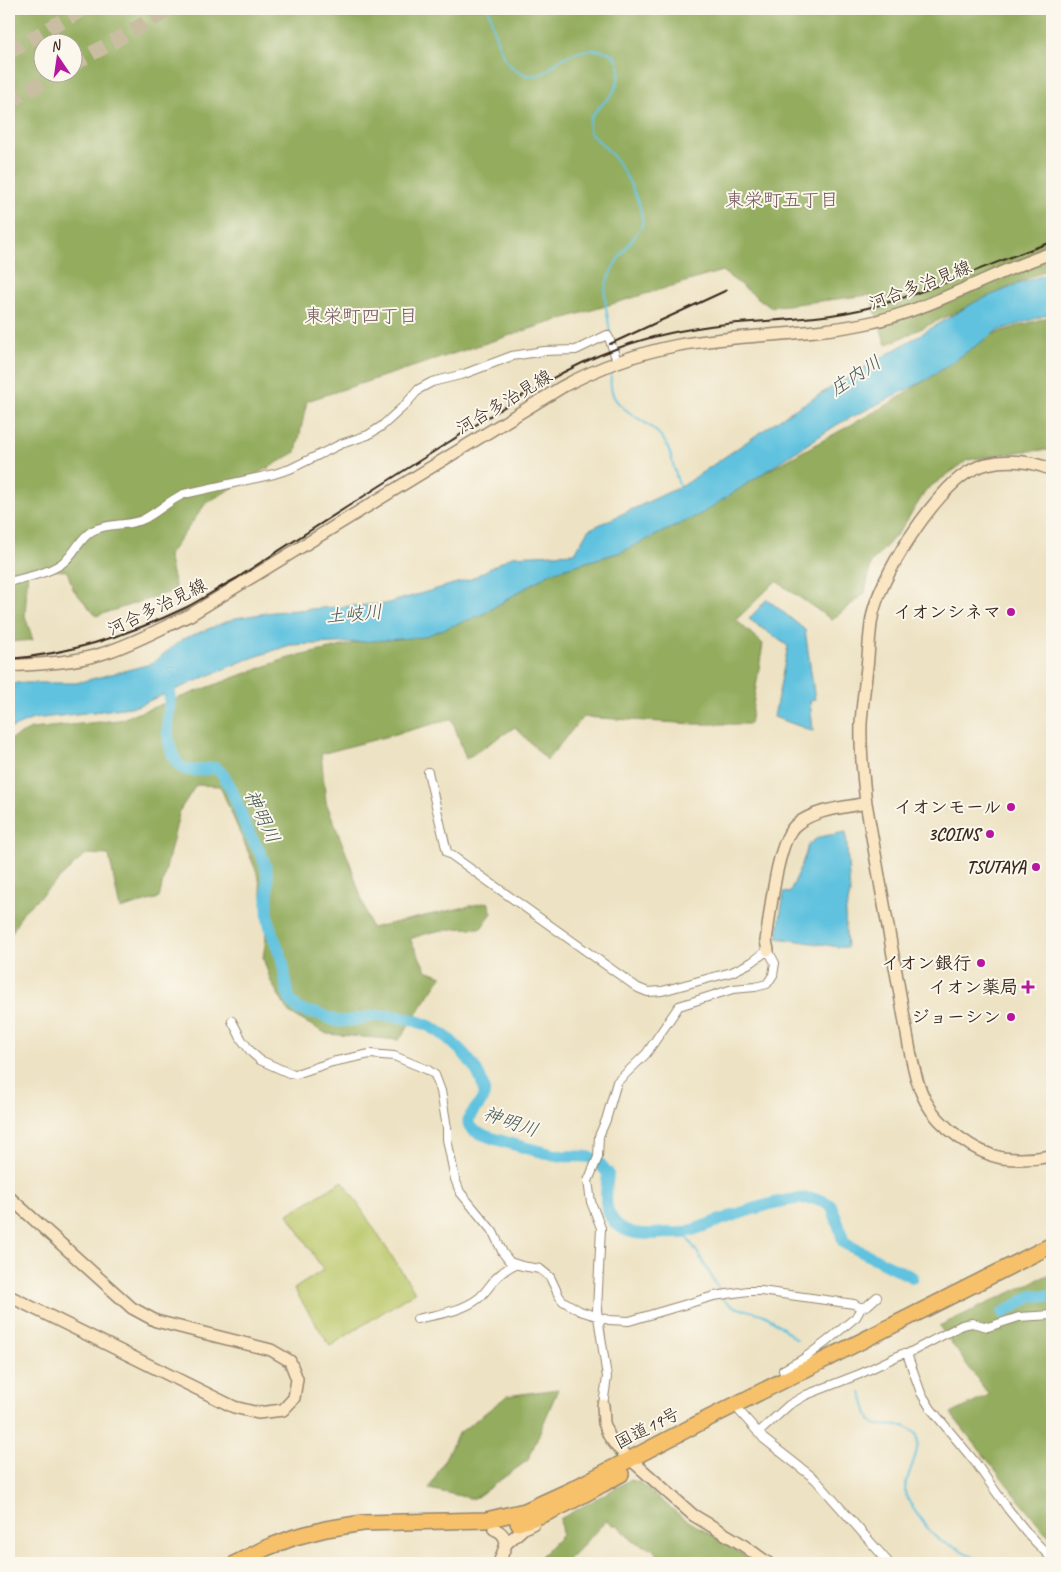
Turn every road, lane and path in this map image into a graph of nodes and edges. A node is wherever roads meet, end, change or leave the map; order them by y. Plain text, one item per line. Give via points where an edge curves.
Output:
1 (1052, 254) edge
2 (617, 361) junction
3 (1052, 470) edge
4 (9, 582) edge
5 (9, 666) edge
6 (428, 772) dead end
7 (866, 803) junction
8 (768, 950) junction
9 (232, 1021) dead end
10 (1052, 1156) edge
11 (9, 1197) edge
12 (1052, 1245) edge
13 (1052, 1254) edge
14 (515, 1264) junction
15 (9, 1296) edge
16 (877, 1297) dead end
17 (861, 1308) junction
18 (1052, 1315) edge
19 (598, 1317) junction
20 (417, 1319) dead end
21 (907, 1354) junction
22 (786, 1380) junction
23 (603, 1405) joint
24 (737, 1409) junction
25 (758, 1433) junction
26 (633, 1462) junction
27 (568, 1504) junction
28 (522, 1517) junction
29 (494, 1529) junction
30 (506, 1544) junction
31 (1052, 1559) edge
32 (236, 1563) edge
33 (253, 1563) edge
34 (498, 1563) edge
35 (768, 1563) edge
36 (889, 1563) edge

1 - 2 street, 河合多治見線 via 912,310 869,323 680,345
2 - 4 street via 607,335 576,350 512,356 432,382 419,389 405,406 368,435 341,444 290,469 184,494 144,519 92,531 82,538 66,560 52,569
2 - 5 street, 河合多治見線 via 562,387 190,615 102,654 72,661
3 - 7 street via 1025,462 1003,461 969,471 949,486 896,559 872,617 861,724
6 - 8 street via 447,852 638,988 648,992 662,991 732,972
7 - 8 street via 811,816 795,825 786,837 780,852 766,941
7 - 10 street via 910,1051 917,1083 926,1102 949,1129 976,1148 1000,1158 1024,1160
8 - 19 street via 774,963 773,975 767,984 732,989 679,1006 646,1054 617,1082 599,1136 598,1157 588,1180 590,1202 600,1228
9 - 14 street via 252,1053 289,1073 296,1074 326,1063 370,1054 394,1056 434,1075 441,1091 447,1139 460,1192 493,1232 503,1253
11 - 15 street via 132,1308 156,1321 272,1350 290,1361 297,1378 294,1398 282,1410 258,1412 234,1407
12 - 22 highway, 国道19号
13 - 24 highway, 国道19号 via 982,1287 799,1384
14 - 19 street via 540,1269 550,1277 563,1301
14 - 20 street via 504,1270 487,1291 468,1306
16 - 17 street
17 - 19 street via 844,1302 748,1291 714,1296 629,1321
17 - 22 street via 847,1326 783,1370
18 - 21 street via 1020,1317 988,1327 972,1323 962,1325
19 - 23 street via 607,1377
21 - 25 street via 806,1395
21 - 31 street via 920,1393 931,1409 975,1462 1008,1509
22 - 24 highway, 国道19号
23 - 26 street via 609,1436
24 - 25 street
24 - 26 highway, 国道19号
25 - 36 street via 814,1479
26 - 27 highway, 国道19号
26 - 28 highway, 国道19号
26 - 35 street via 692,1514
27 - 28 highway, 国道19号 via 545,1515
27 - 30 street via 552,1516 524,1528
28 - 29 highway, 国道19号
28 - 30 street
28 - 32 highway, 国道19号 via 364,1523 326,1529 295,1537
29 - 30 street via 502,1534
29 - 33 highway, 国道19号 via 387,1529 333,1536 288,1548
30 - 34 street

